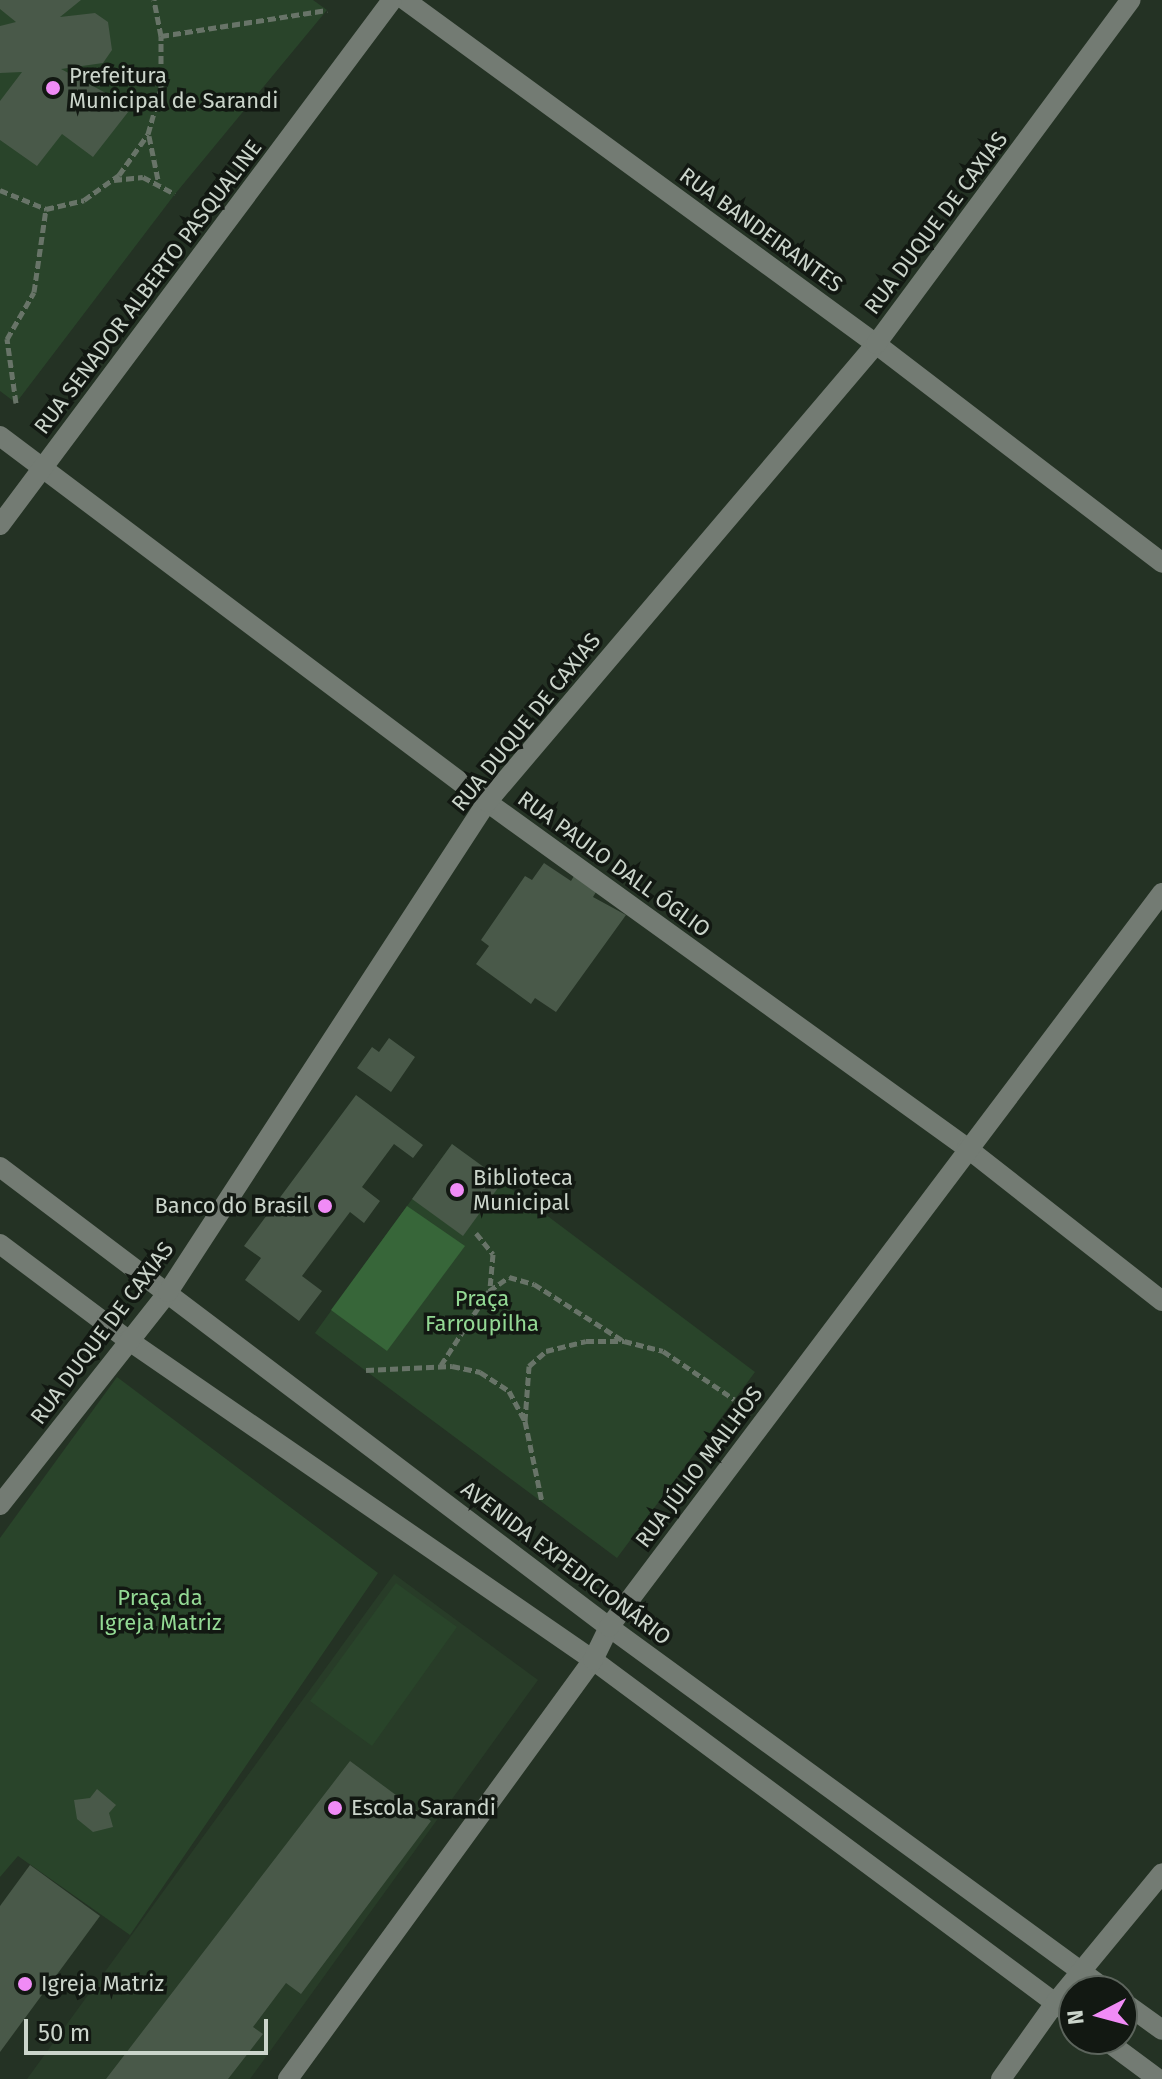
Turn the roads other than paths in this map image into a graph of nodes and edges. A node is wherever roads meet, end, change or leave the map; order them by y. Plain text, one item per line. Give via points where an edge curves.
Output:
1 (392, 0) edge
2 (405, 0) edge
3 (1131, 0) edge
4 (876, 344) junction
5 (0, 436) edge
6 (42, 469) junction
7 (0, 525) edge
8 (1162, 563) edge
9 (487, 802) junction
10 (1162, 893) edge
11 (967, 1148) junction
12 (0, 1167) edge
13 (0, 1244) edge
14 (168, 1292) junction
15 (1162, 1301) edge
16 (128, 1340) junction
17 (0, 1505) edge
18 (609, 1627) junction
19 (593, 1660) junction
20 (1162, 1873) edge
21 (1084, 1973) junction
22 (1087, 1975) edge
23 (1055, 2003) junction
24 (1058, 2005) edge
25 (1138, 2013) edge
26 (1162, 2030) edge
27 (1126, 2055) edge
28 (288, 2079) edge
29 (1001, 2079) edge
30 (1158, 2079) edge

1 - 6 street, RUA SENADOR ALBERTO PASQUALINE
2 - 4 street, RUA BANDEIRANTES
3 - 4 street, RUA DUQUE DE CAXIAS
4 - 8 street, RUA BANDEIRANTES
4 - 9 street, RUA DUQUE DE CAXIAS
5 - 6 street, RUA PAULO DALL ÓGLIO
6 - 7 street, RUA SENADOR ALBERTO PASQUALINE
6 - 9 street, RUA PAULO DALL ÓGLIO
9 - 11 street, RUA PAULO DALL ÓGLIO
9 - 14 street, RUA DUQUE DE CAXIAS
10 - 11 street, RUA JÚLIO MAILHOS
11 - 15 street, RUA PAULO DALL ÓGLIO
11 - 18 street, RUA JÚLIO MAILHOS
12 - 14 street, AVENIDA EXPEDICIONÁRIO
13 - 16 street
14 - 16 street, RUA DUQUE DE CAXIAS
14 - 18 street, AVENIDA EXPEDICIONÁRIO
16 - 17 street, RUA DUQUE DE CAXIAS
16 - 19 street
18 - 19 street, RUA JÚLIO MAILHOS
18 - 21 street, AVENIDA EXPEDICIONÁRIO
19 - 23 street
19 - 28 street, RUA JÚLIO MAILHOS
20 - 21 street
21 - 22 street, AVENIDA EXPEDICIONÁRIO
21 - 23 street
23 - 24 street
23 - 29 street
25 - 26 street
27 - 30 street

